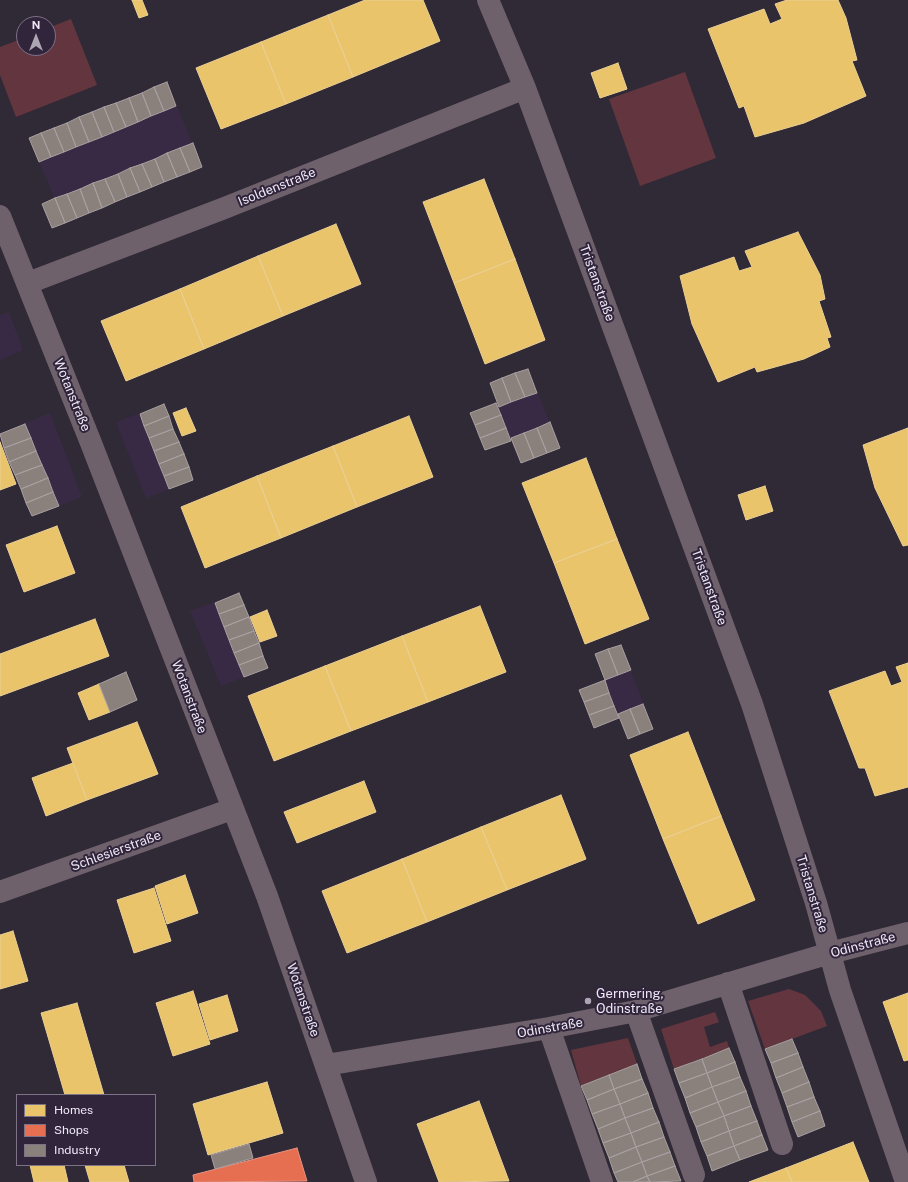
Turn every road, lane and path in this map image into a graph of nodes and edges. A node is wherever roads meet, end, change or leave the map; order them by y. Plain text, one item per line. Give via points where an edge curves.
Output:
1 (488, 0) edge
2 (525, 88) junction
3 (0, 216) edge
4 (28, 283) junction
5 (232, 809) junction
6 (0, 892) edge
7 (908, 932) edge
8 (830, 953) junction
9 (728, 983) junction
10 (636, 1011) junction
11 (549, 1028) junction
12 (326, 1065) junction
13 (782, 1144) dead end
14 (694, 1175) dead end
15 (366, 1182) edge
16 (602, 1182) edge
17 (906, 1182) edge

1 - 2 street, Tristanstraße
2 - 4 street, Isoldenstraße via 230,206
2 - 8 street, Tristanstraße via 752,704
3 - 4 street, Wotanstraße
4 - 5 street, Wotanstraße
5 - 6 street, Schlesierstraße
5 - 12 street, Wotanstraße via 267,896
7 - 8 street, Odinstraße
8 - 9 street, Odinstraße
8 - 17 street, Tristanstraße via 842,998
9 - 10 street, Odinstraße
9 - 13 street
10 - 11 street, Odinstraße
10 - 14 street
11 - 12 street, Odinstraße
11 - 16 street
12 - 15 street, Wotanstraße

